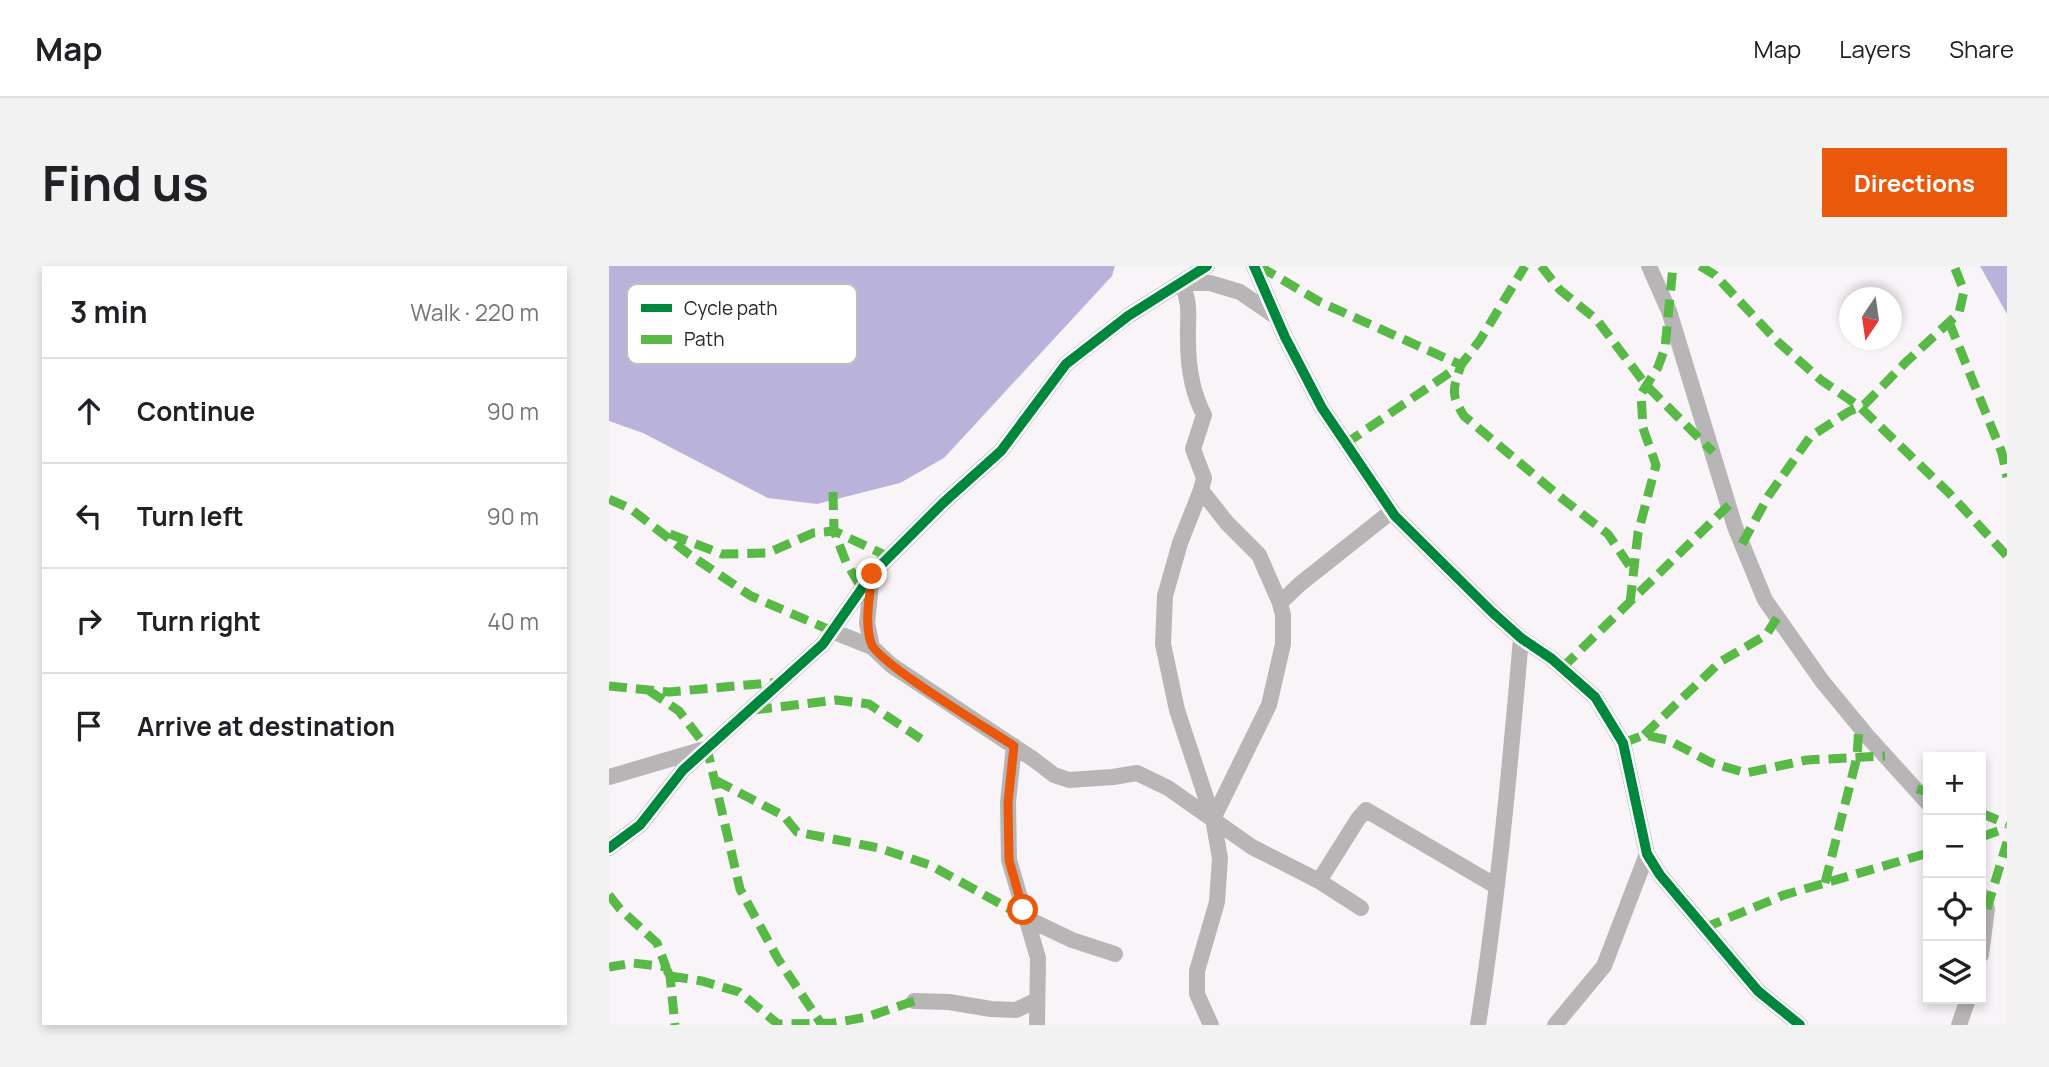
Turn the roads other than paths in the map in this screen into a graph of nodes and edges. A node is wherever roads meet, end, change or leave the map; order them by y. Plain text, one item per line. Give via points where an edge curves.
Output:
1 (1192, 266) edge
2 (1207, 266) edge
3 (1255, 266) edge
4 (1649, 266) edge
5 (1181, 283) junction
6 (1277, 317) junction
7 (1201, 490) junction
8 (1392, 511) junction
9 (872, 574) junction
10 (1280, 603) junction
11 (832, 631) junction
12 (1521, 638) junction
13 (872, 647) junction
14 (1014, 746) junction
15 (707, 748) junction
16 (609, 777) edge
17 (1923, 797) edge
18 (1213, 819) junction
19 (609, 848) edge
20 (1647, 854) junction
21 (1319, 881) junction
22 (1496, 886) junction
23 (1360, 908) dead end
24 (1026, 918) junction
25 (1115, 954) dead end
26 (1037, 1000) junction
27 (914, 1001) dead end
28 (1966, 1004) edge
29 (1037, 1025) edge
30 (1211, 1025) edge
31 (1478, 1025) edge
32 (1555, 1025) edge
33 (1800, 1025) edge
34 (1959, 1025) edge

1 - 5 street
2 - 5 street
3 - 6 street
4 - 17 street via 1669,311 1735,527 1765,600 1822,681
5 - 6 street via 1210,283 1240,292
5 - 7 street via 1188,296 1188,362 1204,415 1193,449 1204,478
5 - 9 street via 1128,316 1066,364 1001,451
6 - 8 street via 1322,408
7 - 10 street via 1259,555
7 - 18 street via 1165,596 1163,644 1177,709
8 - 10 street
8 - 12 street
9 - 11 street
9 - 13 street via 867,623
10 - 18 street via 1283,644 1269,705
11 - 13 street
11 - 15 street
12 - 20 street via 1595,697 1623,743
12 - 22 street
13 - 14 street via 891,665
14 - 18 street via 1054,775 1069,780 1137,773
14 - 24 street via 1008,802 1009,860
15 - 16 street
15 - 19 street via 683,770 640,825
18 - 21 street via 1252,846
18 - 30 street via 1220,858 1217,902 1197,971 1197,994
20 - 32 street via 1604,966
20 - 33 street via 1758,991
21 - 22 street via 1366,810
21 - 23 street
22 - 31 street
24 - 25 street
24 - 26 street via 1038,958
26 - 27 street via 1016,1010
26 - 29 street
28 - 34 street

